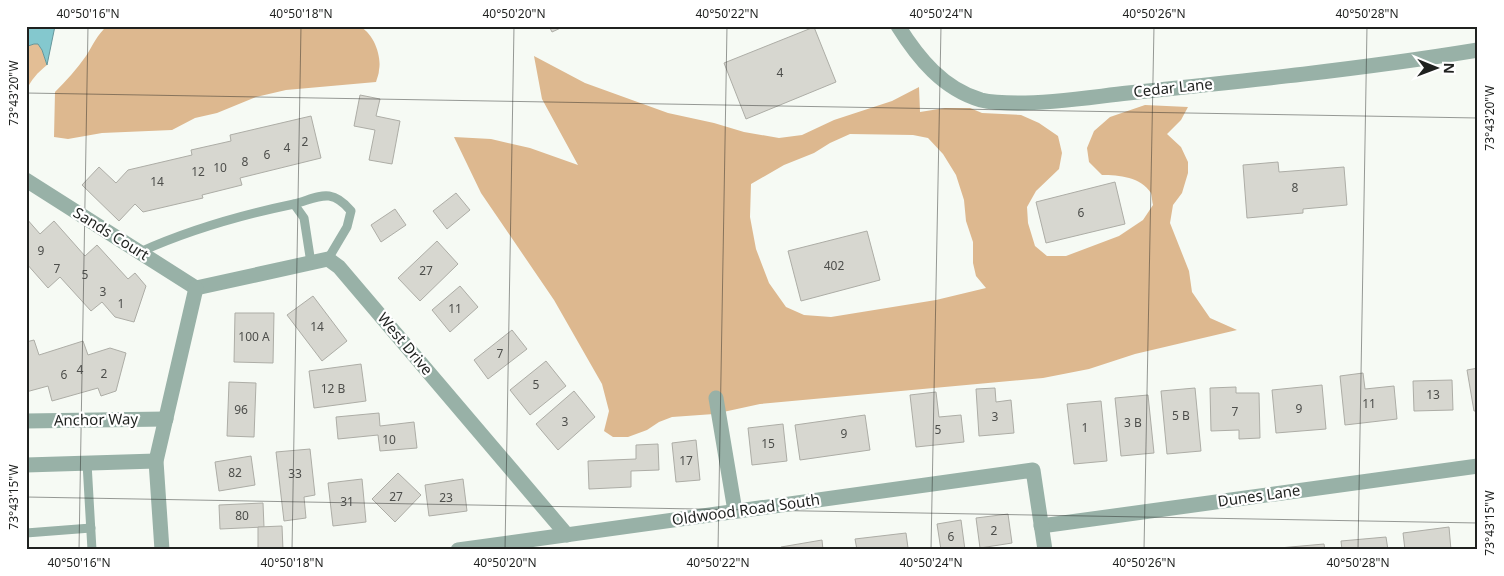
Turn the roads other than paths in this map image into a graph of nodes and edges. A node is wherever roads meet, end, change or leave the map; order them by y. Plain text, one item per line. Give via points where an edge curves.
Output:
1 (898, 26) edge
2 (1478, 50) edge
3 (26, 180) edge
4 (294, 204) junction
5 (140, 252) junction
6 (328, 259) junction
7 (311, 263) junction
8 (196, 288) junction
9 (716, 398) dead end
10 (166, 418) junction
11 (26, 421) edge
12 (156, 462) junction
13 (87, 463) junction
14 (26, 465) edge
15 (1478, 466) edge
16 (734, 512) junction
17 (1041, 526) junction
18 (91, 528) junction
19 (26, 532) edge
20 (566, 535) junction
21 (92, 550) edge
22 (162, 550) edge
23 (458, 550) edge
24 (1045, 550) edge

1 - 2 street, Cedar Lane via 926,65 944,82 981,100 999,103 1037,103 1243,81
3 - 5 street, Sands Court
4 - 5 lane via 176,236
4 - 6 lane via 330,194 342,200 351,211 347,227
4 - 7 lane via 304,218
5 - 8 street, Sands Court
6 - 7 street
6 - 20 street, West Drive via 339,267
7 - 8 street
8 - 10 street
9 - 16 street
10 - 11 street, Anchor Way
10 - 12 street
12 - 13 street
12 - 22 street
13 - 14 street
13 - 18 lane
15 - 17 street, Dunes Lane
16 - 17 street, Oldwood Road South via 1033,470
16 - 20 street, Oldwood Road South
17 - 24 street
18 - 19 lane
18 - 21 lane
20 - 23 street, Oldwood Road South

